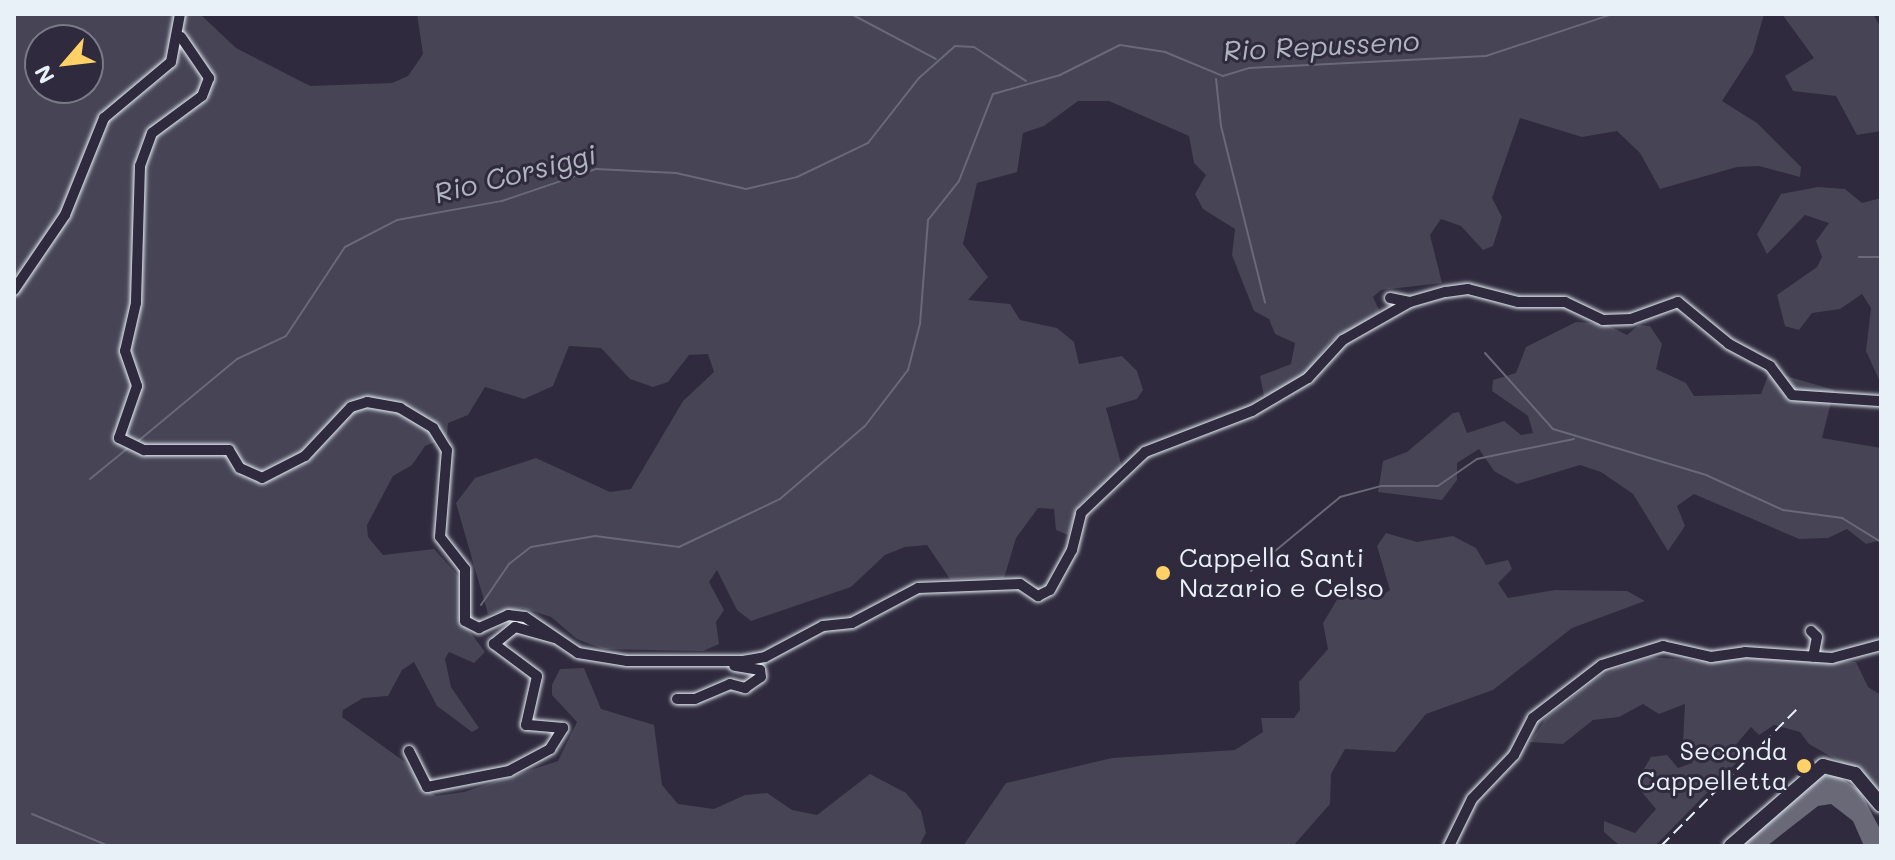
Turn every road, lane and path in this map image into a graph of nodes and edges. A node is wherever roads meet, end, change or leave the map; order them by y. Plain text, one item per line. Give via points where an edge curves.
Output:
1 (180, 14) edge
2 (181, 37) junction
3 (14, 290) edge
4 (1390, 298) dead end
5 (1410, 302) junction
6 (1881, 401) edge
7 (1811, 631) dead end
8 (559, 640) junction
9 (1881, 645) edge
10 (1813, 657) junction
11 (713, 659) junction
12 (677, 699) dead end
13 (409, 751) dead end
14 (1881, 805) edge
15 (1449, 846) edge
16 (1731, 846) edge

1 - 2 street
2 - 3 street via 161,74 104,118 65,215
2 - 8 street via 209,78 195,103 152,133 140,166 136,303 125,351 137,386 119,438 144,450 229,450 240,468 262,478 305,456 351,407 367,402 400,408 433,428 447,450 440,537 465,569 465,621 479,628 515,614
4 - 5 street
5 - 6 street via 1468,289 1518,302 1565,302 1603,320 1631,319 1678,302 1729,344 1770,366 1792,395
5 - 11 street via 1343,340 1325,365 1265,404 1145,452 1081,513 1072,550 1050,590 1038,596 1020,584 929,585 899,592 852,623 823,626 765,657
7 - 10 street via 1817,637
8 - 11 street via 578,653 627,661
8 - 13 street via 515,627 494,644 537,676 537,700 526,725 563,728 550,749 527,765 427,787
9 - 10 street
10 - 15 street via 1745,652 1711,657 1663,646 1589,671 1533,718 1514,755 1472,799
11 - 12 street via 760,670 761,677 745,688 730,684 695,699
14 - 16 main road via 1855,774 1823,766

